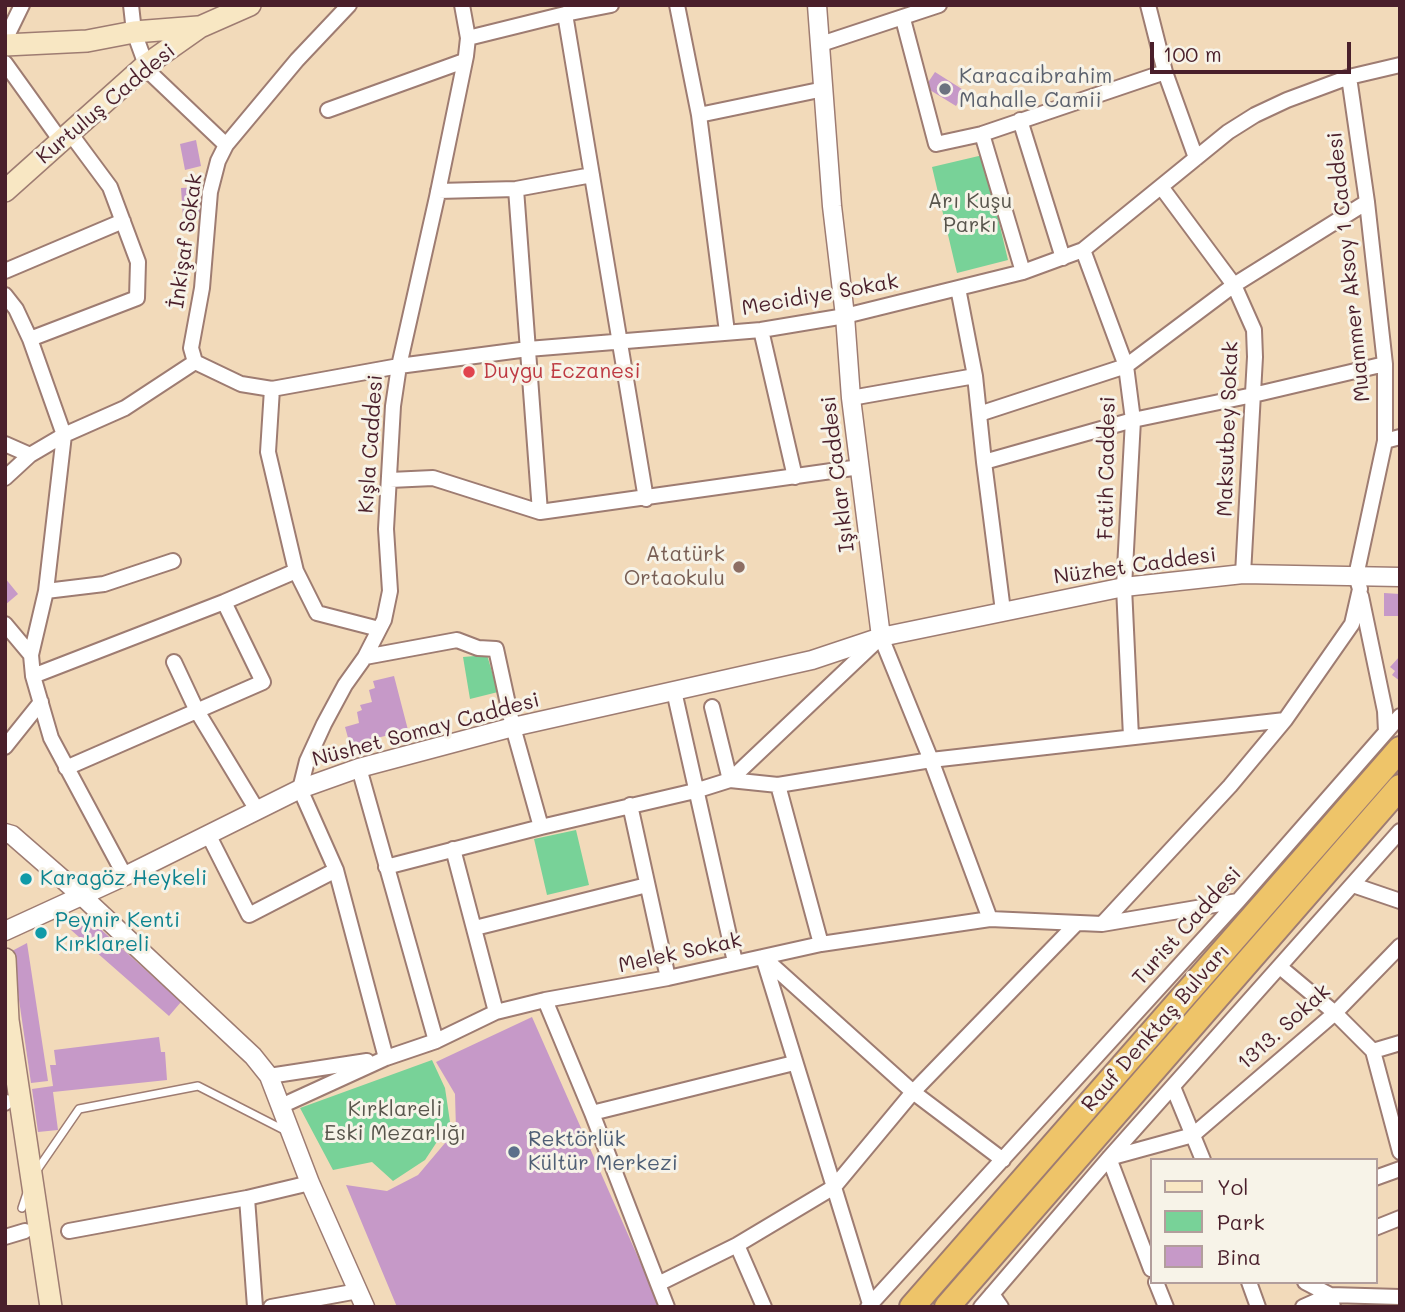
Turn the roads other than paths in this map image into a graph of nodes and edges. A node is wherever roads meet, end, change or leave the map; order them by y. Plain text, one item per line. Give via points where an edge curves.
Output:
1 (22, 5) edge
2 (131, 5) edge
3 (250, 5) edge
4 (349, 5) edge
5 (462, 5) edge
6 (611, 5) edge
7 (677, 5) edge
8 (817, 5) edge
9 (939, 5) edge
10 (1149, 5) edge
11 (565, 14) junction
12 (903, 19) junction
13 (200, 27) junction
14 (134, 32) junction
15 (468, 38) junction
16 (5, 43) edge
17 (821, 44) junction
18 (464, 61) junction
19 (5, 63) edge
20 (1400, 65) edge
21 (145, 66) junction
22 (1165, 72) junction
23 (1349, 77) junction
24 (824, 89) junction
25 (328, 110) dead end
26 (699, 115) junction
27 (1020, 120) junction
28 (982, 134) junction
29 (66, 137) junction
30 (226, 145) junction
31 (1196, 158) junction
32 (592, 176) junction
33 (1162, 188) junction
34 (516, 189) junction
35 (5, 191) edge
36 (438, 191) junction
37 (1367, 202) junction
38 (123, 221) junction
39 (1083, 250) junction
40 (1063, 258) junction
41 (5, 271) edge
42 (1023, 272) junction
43 (1234, 285) junction
44 (958, 288) junction
45 (5, 295) edge
46 (845, 316) junction
47 (761, 330) junction
48 (727, 332) junction
49 (30, 339) junction
50 (619, 340) junction
51 (528, 349) junction
52 (195, 362) junction
53 (1385, 363) junction
54 (399, 366) junction
55 (1126, 366) junction
56 (975, 376) junction
57 (272, 389) junction
58 (1253, 395) junction
59 (851, 398) junction
60 (979, 414) junction
61 (1133, 419) junction
62 (64, 435) junction
63 (1393, 439) edge
64 (5, 444) edge
65 (30, 455) junction
66 (984, 462) junction
67 (860, 467) junction
68 (795, 477) junction
69 (5, 478) edge
70 (390, 480) junction
71 (646, 499) junction
72 (540, 512) junction
73 (173, 561) dead end
74 (296, 571) junction
75 (1242, 574) junction
76 (1400, 577) edge
77 (1358, 582) junction
78 (1124, 587) junction
79 (46, 592) junction
80 (224, 602) junction
81 (1003, 611) junction
82 (5, 624) edge
83 (379, 629) junction
84 (881, 636) junction
85 (31, 655) junction
86 (365, 657) junction
87 (174, 662) dead end
88 (33, 676) junction
89 (674, 691) junction
90 (41, 702) junction
91 (712, 707) dead end
92 (197, 711) junction
93 (1400, 716) edge
94 (1285, 720) junction
95 (513, 727) junction
96 (1131, 737) junction
97 (1393, 741) edge
98 (5, 747) edge
99 (931, 760) junction
100 (66, 768) junction
101 (359, 768) junction
102 (730, 780) junction
103 (778, 785) junction
104 (1400, 787) edge
105 (300, 789) junction
106 (695, 791) junction
107 (630, 805) junction
108 (257, 810) junction
109 (541, 827) junction
110 (1400, 831) edge
111 (5, 833) edge
112 (208, 834) junction
113 (453, 849) junction
114 (386, 867) junction
115 (336, 870) junction
116 (125, 876) junction
117 (648, 885) junction
118 (1353, 885) junction
119 (82, 896) junction
120 (1238, 901) junction
121 (1400, 901) edge
122 (990, 919) junction
123 (1102, 923) junction
124 (1076, 924) junction
125 (475, 928) junction
126 (5, 931) edge
127 (821, 944) junction
128 (1400, 946) edge
129 (763, 957) junction
130 (5, 959) edge
131 (735, 962) junction
132 (1280, 967) junction
133 (668, 978) junction
134 (545, 1000) junction
135 (496, 1012) junction
136 (1335, 1013) junction
137 (436, 1041) junction
138 (1400, 1043) edge
139 (1373, 1051) junction
140 (386, 1058) junction
141 (794, 1063) junction
142 (269, 1076) junction
143 (1173, 1087) junction
144 (913, 1092) junction
145 (5, 1102) edge
146 (281, 1106) junction
147 (592, 1113) junction
148 (292, 1134) junction
149 (1193, 1135) junction
150 (1400, 1152) edge
151 (1109, 1158) junction
152 (1202, 1158) edge
153 (1003, 1160) junction
154 (1400, 1169) edge
155 (32, 1177) junction
156 (1377, 1177) edge
157 (310, 1183) junction
158 (834, 1187) junction
159 (247, 1198) junction
160 (22, 1208) junction
161 (1400, 1218) edge
162 (1377, 1227) edge
163 (69, 1231) dead end
164 (15, 1234) edge
165 (737, 1245) junction
166 (1150, 1266) edge
167 (658, 1284) junction
168 (1157, 1284) edge
169 (1250, 1284) edge
170 (1309, 1284) edge
171 (992, 1294) junction
172 (1400, 1297) edge
173 (362, 1299) edge
174 (1331, 1301) edge
175 (869, 1305) edge
176 (37, 1307) edge
177 (51, 1307) edge
178 (255, 1307) edge
179 (271, 1307) edge
180 (667, 1307) edge
181 (764, 1307) edge
182 (912, 1307) edge
183 (947, 1307) edge
184 (981, 1307) edge
185 (1001, 1307) edge
186 (1166, 1307) edge
187 (1258, 1307) edge
188 (1303, 1307) edge

1 - 16 street
2 - 14 street
3 - 13 main road, Kurtuluş Caddesi
4 - 30 street, İnkişaf Sokak
5 - 15 street, Kışla Caddesi
6 - 11 street
7 - 26 street
8 - 17 street, Işıklar Caddesi
9 - 12 street
10 - 22 street
11 - 15 street
11 - 32 street
12 - 17 street
12 - 28 street via 936,144
13 - 14 main road
13 - 21 main road, Kurtuluş Caddesi
14 - 16 main road via 87,41
14 - 21 street
15 - 18 street, Kışla Caddesi
17 - 24 street, Işıklar Caddesi
18 - 25 street
18 - 36 street, Kışla Caddesi
19 - 29 street
20 - 23 street, Mecidiye Sokak
21 - 29 main road, Kurtuluş Caddesi
21 - 30 street
22 - 27 street
22 - 31 street
23 - 31 street, Mecidiye Sokak via 1255,115
23 - 37 street, Muammer Aksoy 1 Caddesi
24 - 26 street
24 - 46 street, Işıklar Caddesi
26 - 48 street
27 - 28 street
27 - 40 street
28 - 42 street
29 - 35 main road, Kurtuluş Caddesi
29 - 38 street via 110,187
30 - 52 street, İnkişaf Sokak via 209,192 202,288 191,348
31 - 33 street, Mecidiye Sokak
32 - 34 street
32 - 50 street
33 - 39 street, Mecidiye Sokak
33 - 43 street, Maksutbey Sokak
34 - 36 street
34 - 51 street
36 - 54 street, Kışla Caddesi
37 - 43 street
37 - 53 street, Muammer Aksoy 1 Caddesi
38 - 41 street
38 - 49 street via 138,262 137,298
39 - 40 street, Mecidiye Sokak
39 - 55 street, Fatih Caddesi
40 - 42 street, Mecidiye Sokak
42 - 44 street, Mecidiye Sokak
43 - 55 street
43 - 58 street, Maksutbey Sokak via 1254,330
44 - 46 street, Mecidiye Sokak
44 - 56 street
45 - 49 street
46 - 47 street, Mecidiye Sokak
46 - 59 street, Işıklar Caddesi
47 - 48 street, Mecidiye Sokak
47 - 68 street
48 - 50 street, Mecidiye Sokak
49 - 62 street
50 - 51 street, Mecidiye Sokak
50 - 71 street
51 - 54 street, Mecidiye Sokak
51 - 72 street
52 - 57 street, Mecidiye Sokak via 241,384
52 - 62 street via 125,408
53 - 58 street
53 - 63 street, Muammer Aksoy 1 Caddesi
54 - 57 street, Mecidiye Sokak
54 - 70 street, Kışla Caddesi
55 - 60 street
55 - 61 street, Fatih Caddesi
56 - 59 street
56 - 60 street
57 - 74 street via 268,452
58 - 61 street
58 - 75 street, Maksutbey Sokak
59 - 67 street, Işıklar Caddesi
60 - 66 street
61 - 66 street
61 - 78 street, Fatih Caddesi
62 - 65 street
62 - 79 street
63 - 77 street, Muammer Aksoy 1 Caddesi
64 - 65 street
65 - 69 street
66 - 81 street
67 - 68 street
67 - 84 street, Işıklar Caddesi
68 - 71 street
70 - 72 street via 433,478
70 - 83 street, Kışla Caddesi via 386,529 390,590
71 - 72 street
73 - 79 street via 104,583
74 - 80 street
74 - 83 street via 317,613
75 - 77 street, Nüzhet Caddesi
75 - 78 street, Nüzhet Caddesi
76 - 77 street, Nüzhet Caddesi
77 - 94 street, Muammer Aksoy 1 Caddesi via 1352,624
77 - 97 street
78 - 81 street, Nüzhet Caddesi
78 - 96 street, Fatih Caddesi
79 - 85 street
80 - 88 street
80 - 92 street via 263,682
81 - 84 street, Nüzhet Caddesi
82 - 85 street
83 - 86 street, Kışla Caddesi
84 - 89 street, Nüshet Somay Caddesi via 812,660
84 - 99 street, Işıklar Caddesi
84 - 102 street
85 - 88 street
86 - 95 street via 457,640 496,649
86 - 105 street, Kışla Caddesi via 324,724 306,761
87 - 92 street
88 - 90 street
89 - 95 street, Nüshet Somay Caddesi
89 - 106 street
90 - 98 street
90 - 100 street
91 - 102 street
92 - 100 street
92 - 108 street
93 - 97 street, Turist Caddesi
94 - 96 street
94 - 123 street, Muammer Aksoy 1 Caddesi
95 - 101 street, Nüshet Somay Caddesi
95 - 109 street
96 - 99 street
97 - 120 street, Turist Caddesi
97 - 182 highway, Rauf Denktaş Bulvarı
99 - 103 street
99 - 122 street, Işıklar Caddesi
100 - 116 street
101 - 105 street, Nüshet Somay Caddesi
101 - 114 street
102 - 103 street
102 - 106 street
103 - 127 street
104 - 183 highway, Rauf Denktaş Bulvarı
105 - 108 street, Nüshet Somay Caddesi
105 - 115 street
106 - 107 street
106 - 131 street
107 - 109 street
107 - 117 street
108 - 112 street, Nüshet Somay Caddesi
109 - 113 street
110 - 118 street
111 - 119 street
112 - 115 street via 249,915
112 - 116 street, Nüshet Somay Caddesi
113 - 114 street
113 - 125 street
114 - 137 street
115 - 140 street
116 - 119 street, Nüshet Somay Caddesi
117 - 125 street
117 - 133 street
118 - 121 street
118 - 132 street
119 - 126 street, Nüshet Somay Caddesi
119 - 142 street
120 - 123 street, Melek Sokak
120 - 153 street, Turist Caddesi
122 - 124 street, Melek Sokak
122 - 127 street, Melek Sokak
123 - 124 street, Melek Sokak
124 - 144 street
125 - 135 street
127 - 129 street, Melek Sokak
128 - 136 street, 1313. Sokak
129 - 131 street, Melek Sokak
129 - 141 street
129 - 144 street
130 - 155 main road via 8,1020
131 - 133 street, Melek Sokak
132 - 136 street
132 - 143 street
133 - 134 street, Melek Sokak
134 - 135 street, Melek Sokak
134 - 147 street
135 - 137 street, Melek Sokak
136 - 139 street
136 - 149 street, 1313. Sokak
137 - 140 street, Melek Sokak
138 - 139 street
139 - 150 street
140 - 142 street, Melek Sokak
140 - 146 street, Melek Sokak
141 - 147 street
141 - 158 street
142 - 146 street
143 - 149 street
143 - 151 street
144 - 153 street
144 - 158 street
145 - 160 main road
146 - 148 street
147 - 167 street
148 - 155 lane via 198,1086 79,1109
148 - 157 street
149 - 151 street
149 - 152 street
151 - 166 street
151 - 171 street
153 - 175 street, Turist Caddesi
154 - 156 street
155 - 160 lane
155 - 177 main road
157 - 159 street
157 - 173 street
158 - 165 street
158 - 175 street
159 - 163 street
159 - 178 street
160 - 164 main road
161 - 162 street
164 - 176 main road
165 - 167 street
165 - 181 street
167 - 180 street
168 - 186 street
169 - 187 street
170 - 174 street
171 - 184 street
171 - 185 street
172 - 174 street
173 - 179 street
174 - 188 street

